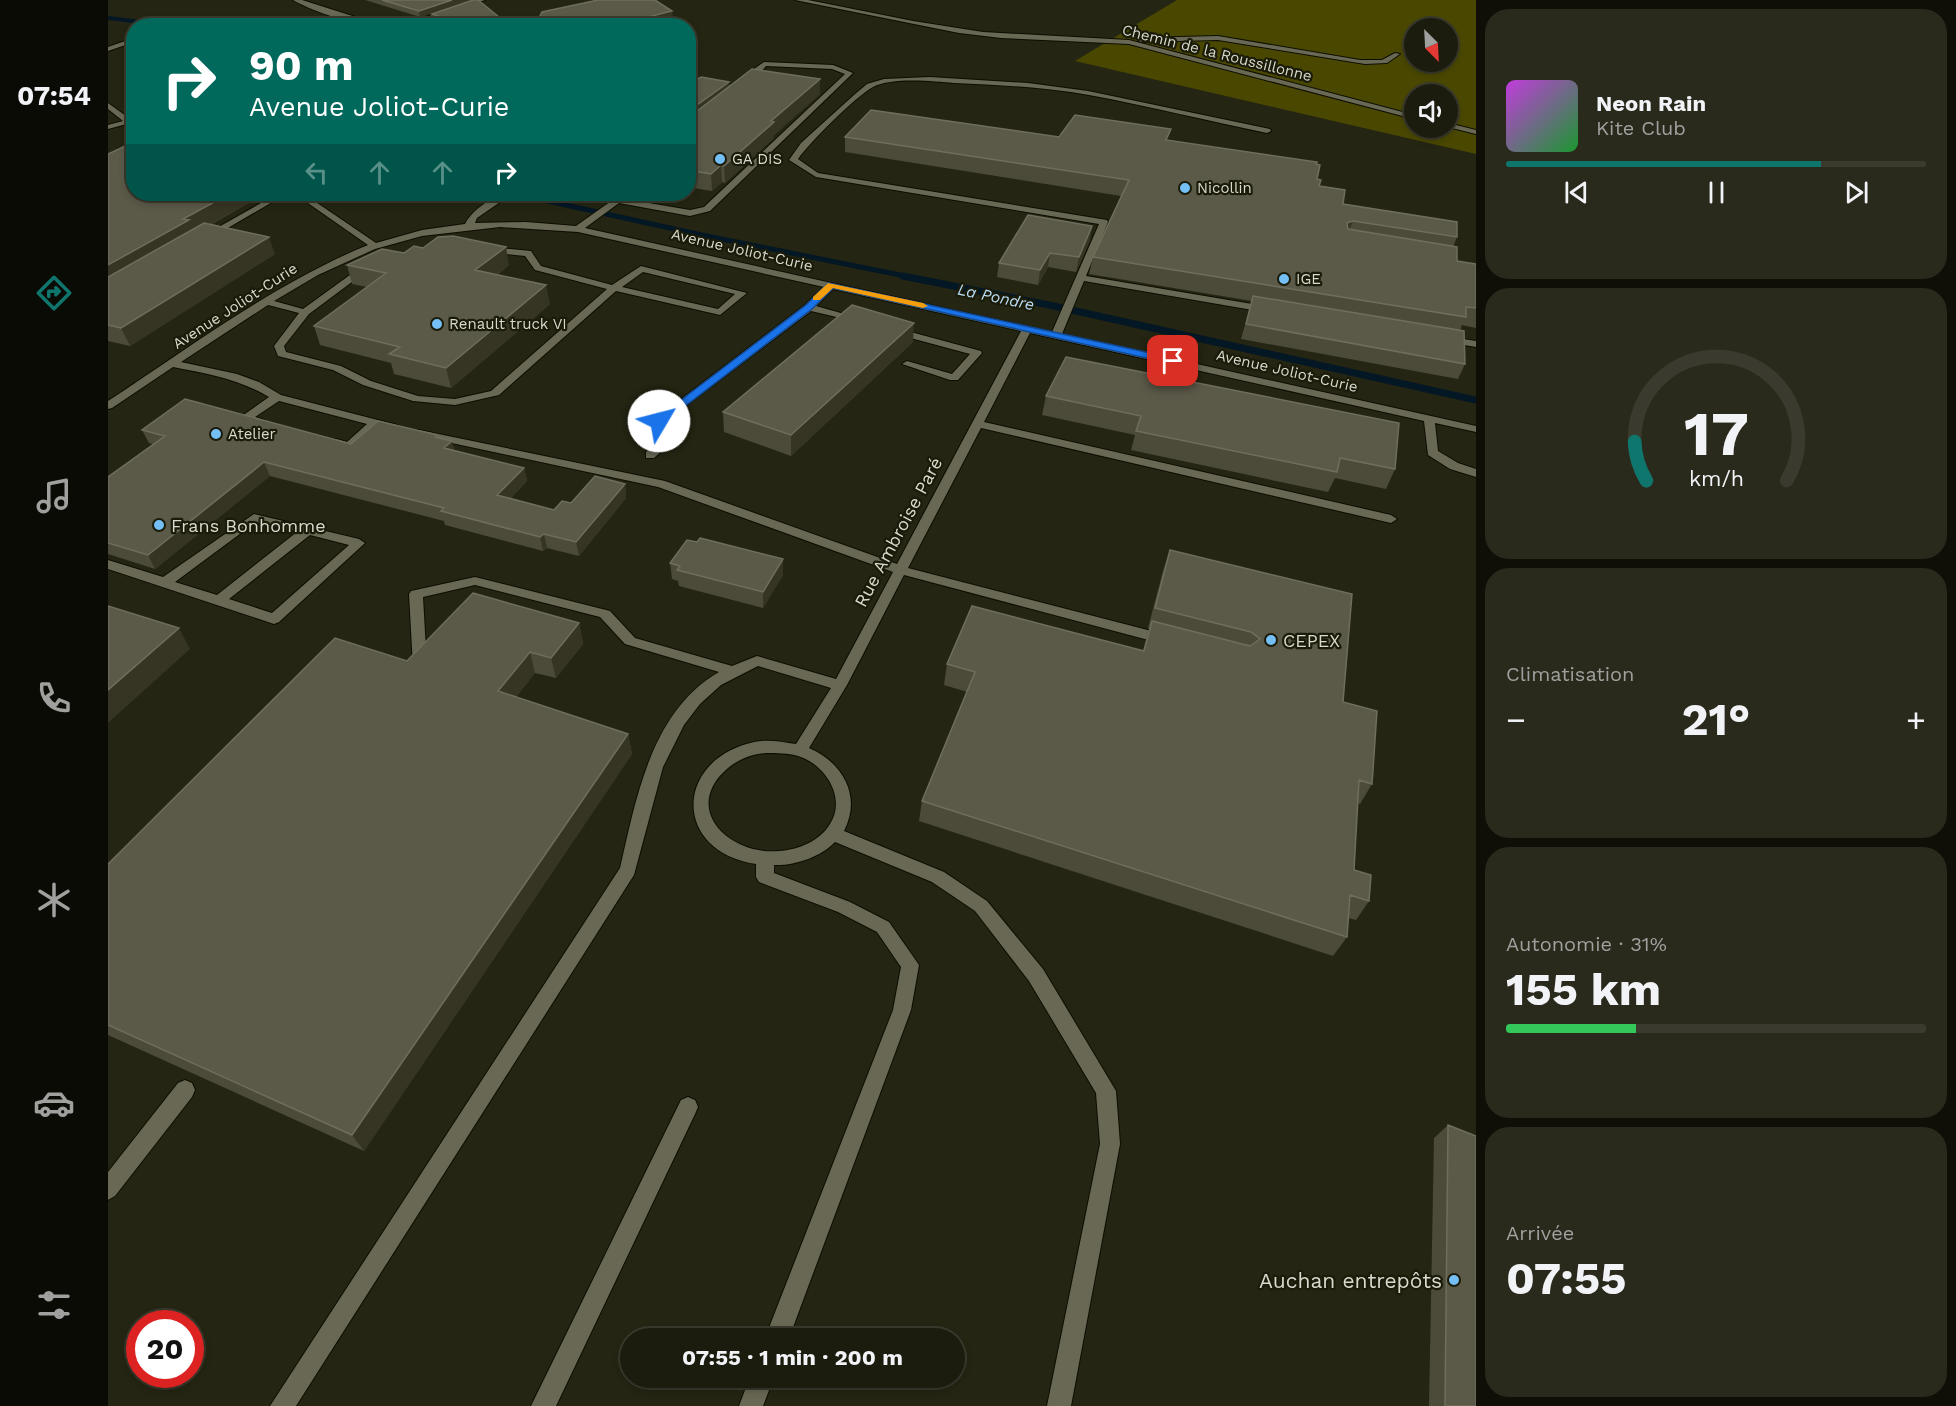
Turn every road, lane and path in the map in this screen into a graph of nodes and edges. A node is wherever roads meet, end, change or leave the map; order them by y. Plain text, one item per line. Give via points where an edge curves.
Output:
1 (296, 0) edge
2 (482, 0) edge
3 (798, 0) edge
4 (349, 18) edge
5 (428, 18) edge
6 (1129, 42) junction
7 (126, 43) edge
8 (108, 49) edge
9 (1397, 54) dead end
10 (735, 93) edge
11 (108, 105) edge
12 (1404, 114) edge
13 (126, 118) edge
14 (126, 123) edge
15 (108, 128) edge
16 (1458, 128) edge
17 (1267, 131) dead end
18 (1476, 132) edge
19 (270, 201) edge
20 (309, 201) edge
21 (497, 201) edge
22 (616, 201) edge
23 (624, 201) edge
24 (470, 226) junction
25 (578, 229) junction
26 (200, 241) edge
27 (375, 246) junction
28 (474, 249) edge
29 (377, 266) edge
30 (1080, 278) junction
31 (831, 285) junction
32 (614, 288) junction
33 (266, 302) junction
34 (809, 307) junction
35 (1280, 311) edge
36 (305, 312) junction
37 (865, 322) edge
38 (887, 329) edge
39 (1027, 329) junction
40 (1056, 335) junction
41 (1430, 336) edge
42 (1476, 344) edge
43 (172, 364) junction
44 (907, 364) dead end
45 (278, 397) junction
46 (108, 406) edge
47 (1429, 418) junction
48 (374, 423) junction
49 (269, 424) edge
50 (977, 424) junction
51 (1476, 429) edge
52 (326, 440) edge
53 (650, 455) dead end
54 (1476, 473) edge
55 (1391, 519) dead end
56 (307, 531) junction
57 (108, 564) edge
58 (900, 570) junction
59 (164, 583) junction
60 (218, 601) junction
61 (1185, 645) edge
62 (420, 667) edge
63 (735, 672) junction
64 (840, 685) junction
65 (800, 750) junction
66 (833, 834) junction
67 (765, 860) junction
68 (185, 1090) edge
69 (688, 1107) dead end
70 (108, 1188) edge
71 (781, 1328) edge
72 (758, 1388) edge
73 (282, 1406) edge
74 (543, 1406) edge
75 (751, 1406) edge
76 (1059, 1406) edge

1 - 4 street
2 - 5 street
3 - 6 street, Chemin de la Roussillonne via 981,34
6 - 9 street via 1218,38 1379,63
6 - 12 street, Chemin de la Roussillonne
7 - 8 street
10 - 23 street via 764,64 833,67 850,73 707,209 690,213
11 - 13 street
14 - 15 street
16 - 18 street
17 - 30 street via 1088,93 1029,85 930,79 884,81 857,97 793,160 816,175 1104,222
19 - 26 street
20 - 27 street
21 - 24 street via 473,217
22 - 25 street
24 - 25 street, Avenue Joliot-Curie via 537,223
24 - 27 street, Avenue Joliot-Curie
25 - 31 street, Avenue Joliot-Curie
27 - 33 street, Avenue Joliot-Curie via 292,284
28 - 32 street via 528,253 538,268
29 - 36 street via 357,274
30 - 35 street
30 - 40 street
31 - 34 street
31 - 39 street, Avenue Joliot-Curie
32 - 32 street via 641,269 742,292 720,312
32 - 36 street via 495,393 455,402 417,399 367,383 337,368 282,354 279,346
33 - 36 street
33 - 43 street, Avenue Joliot-Curie
34 - 37 street
34 - 53 street via 659,421 680,429
38 - 44 street via 977,353 954,378
39 - 40 street, Avenue Joliot-Curie
39 - 50 street, Rue Ambroise Paré
40 - 47 street, Avenue Joliot-Curie
41 - 42 street
43 - 45 street via 255,383
43 - 46 street, Avenue Joliot-Curie
45 - 48 street
45 - 49 street via 246,418
47 - 51 street, Avenue Joliot-Curie
47 - 54 street via 1432,452 1454,466
48 - 52 street via 349,446
48 - 58 street via 661,484
50 - 55 street
50 - 58 street, Rue Ambroise Paré
56 - 59 street via 254,518
56 - 60 street
56 - 60 street via 359,543 274,620
57 - 59 street
58 - 61 street
58 - 64 street, Rue Ambroise Paré
59 - 60 street
62 - 63 street via 416,594 475,581 605,614 630,641
63 - 64 street via 757,661
63 - 73 street via 716,681 677,718 652,772 628,870
64 - 65 street, Rue Ambroise Paré
65 - 66 street via 821,760 836,775 844,794 843,814
65 - 67 street via 777,746 753,748 731,756 714,770 703,787 700,807 705,826 719,843 740,855
66 - 67 street via 815,849 791,859
66 - 76 street via 938,877 981,906 1036,975 1106,1091 1110,1144
67 - 71 street via 765,878 844,907 883,927 910,965 902,1010
68 - 70 street
69 - 74 street
72 - 75 street

